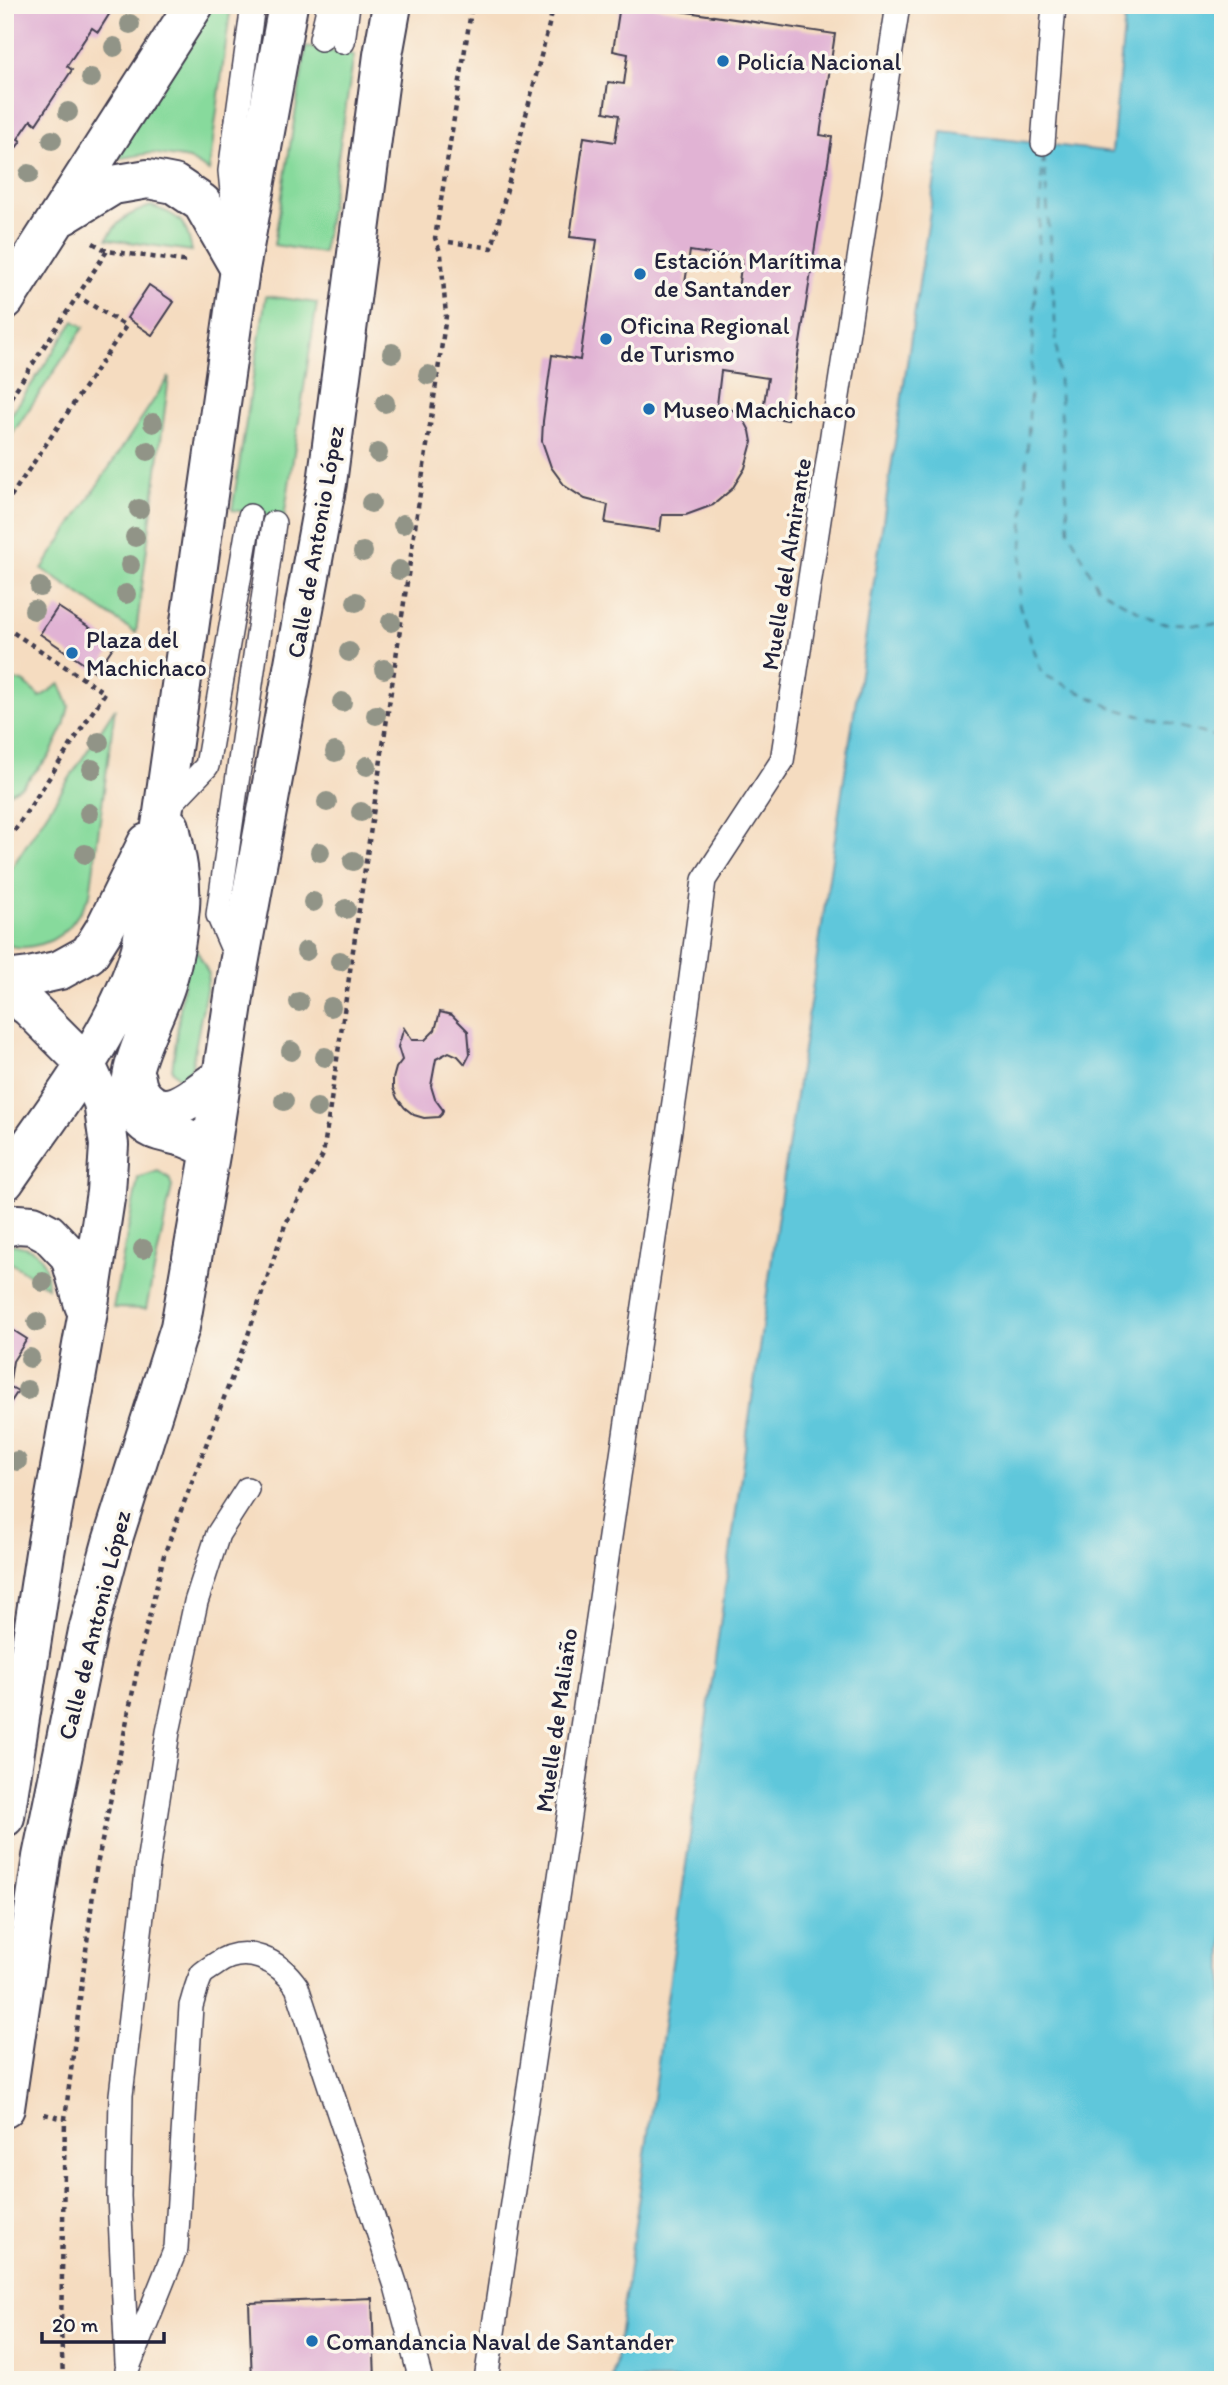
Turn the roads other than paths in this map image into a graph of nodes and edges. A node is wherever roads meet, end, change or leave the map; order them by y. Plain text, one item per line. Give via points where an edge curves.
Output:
1 (194, 5) edge
2 (253, 5) edge
3 (288, 5) edge
4 (329, 5) edge
5 (348, 5) edge
6 (392, 5) edge
7 (898, 5) edge
8 (1054, 5) edge
9 (1044, 144) dead end
10 (57, 220) junction
11 (240, 268) junction
12 (5, 300) edge
13 (250, 516) dead end
14 (274, 523) dead end
15 (163, 813) junction
16 (239, 964) junction
17 (5, 980) edge
18 (5, 990) edge
19 (85, 1063) junction
20 (135, 1063) junction
21 (679, 1068) joint
22 (222, 1077) junction
23 (211, 1149) junction
24 (5, 1181) edge
25 (5, 1227) edge
26 (87, 1317) junction
27 (247, 1489) dead end
28 (5, 1817) edge
29 (5, 2108) edge
30 (128, 2375) edge
31 (421, 2380) edge
32 (486, 2380) edge

1 - 10 main road
2 - 11 lane via 230,171
3 - 11 main road
4 - 5 lane via 332,41
6 - 16 main road, Calle de Antonio López via 327,483
7 - 21 lane, Muelle del Almirante via 782,761 704,880
8 - 9 lane
10 - 11 main road via 113,185 148,179 174,184 202,203
10 - 12 main road
11 - 15 main road
13 - 15 lane via 207,766
14 - 16 lane via 218,915
15 - 17 main road via 89,954 60,970
15 - 19 main road via 136,968
15 - 20 main road via 176,854 180,906 167,981
16 - 22 main road, Calle de Antonio López
18 - 19 main road, Calle de Antonio López via 40,1017
19 - 24 main road
19 - 26 main road, Calle de Antonio López via 103,1102 109,1145
20 - 22 main road via 136,1086 153,1106 182,1104
20 - 23 main road via 130,1096 140,1119 163,1134
21 - 32 lane, Muelle de Maliaño
22 - 23 main road, Calle de Antonio López
23 - 29 main road, Calle de Antonio López via 180,1327 88,1631 41,1857
25 - 26 main road, Calle de Antonio López via 33,1225 48,1233 70,1256
26 - 28 main road, Calle de Antonio López
27 - 30 lane via 218,1534 197,1602 168,1732 148,1864 121,2095 119,2196
30 - 31 lane via 176,2248 191,2006 202,1974 224,1958 244,1955 270,1960 297,1987 396,2286

